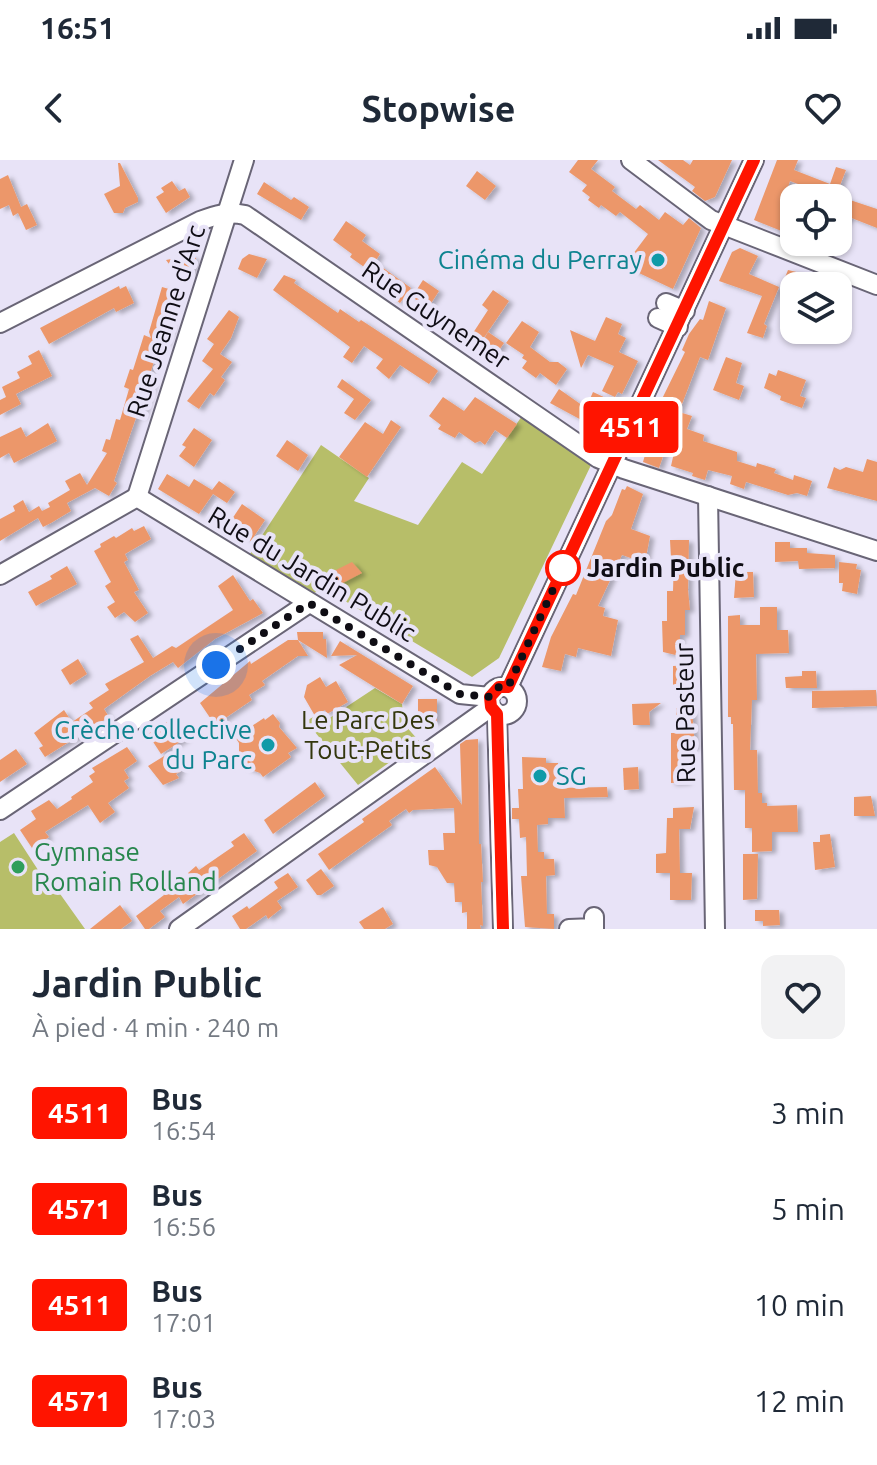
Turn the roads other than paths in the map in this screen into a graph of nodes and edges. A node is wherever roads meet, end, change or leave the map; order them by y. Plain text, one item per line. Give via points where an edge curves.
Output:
1 (244, 160) edge
2 (631, 160) edge
3 (754, 160) edge
4 (228, 212) junction
5 (723, 226) junction
6 (877, 285) edge
7 (662, 310) dead end
8 (681, 319) junction
9 (0, 323) edge
10 (613, 464) junction
11 (708, 496) junction
12 (137, 497) junction
13 (877, 551) edge
14 (0, 575) edge
15 (309, 603) junction
16 (508, 687) junction
17 (460, 694) junction
18 (492, 706) junction
19 (470, 720) junction
20 (0, 810) edge
21 (594, 917) dead end
22 (179, 929) edge
23 (503, 929) edge
24 (569, 929) edge
25 (715, 929) edge

1 - 4 street, Rue Jeanne d'Arc
2 - 5 street
3 - 5 street
4 - 9 street via 200,221
4 - 10 street, Rue Guynemer via 245,215
4 - 12 street, Rue Jeanne d'Arc
5 - 6 street
5 - 8 street
7 - 8 street
8 - 10 street
10 - 11 street, Rue Guynemer
10 - 16 street
11 - 13 street, Rue Guynemer
11 - 25 street, Rue Pasteur
12 - 14 street
12 - 15 street, Rue du Jardin Public
15 - 17 street, Rue du Jardin Public
15 - 20 street via 179,696
16 - 18 street via 499,687
16 - 18 street via 521,705 510,714
17 - 18 street, Rue du Jardin Public
17 - 19 street
18 - 19 street
18 - 23 street
19 - 22 street
21 - 24 street via 594,928

